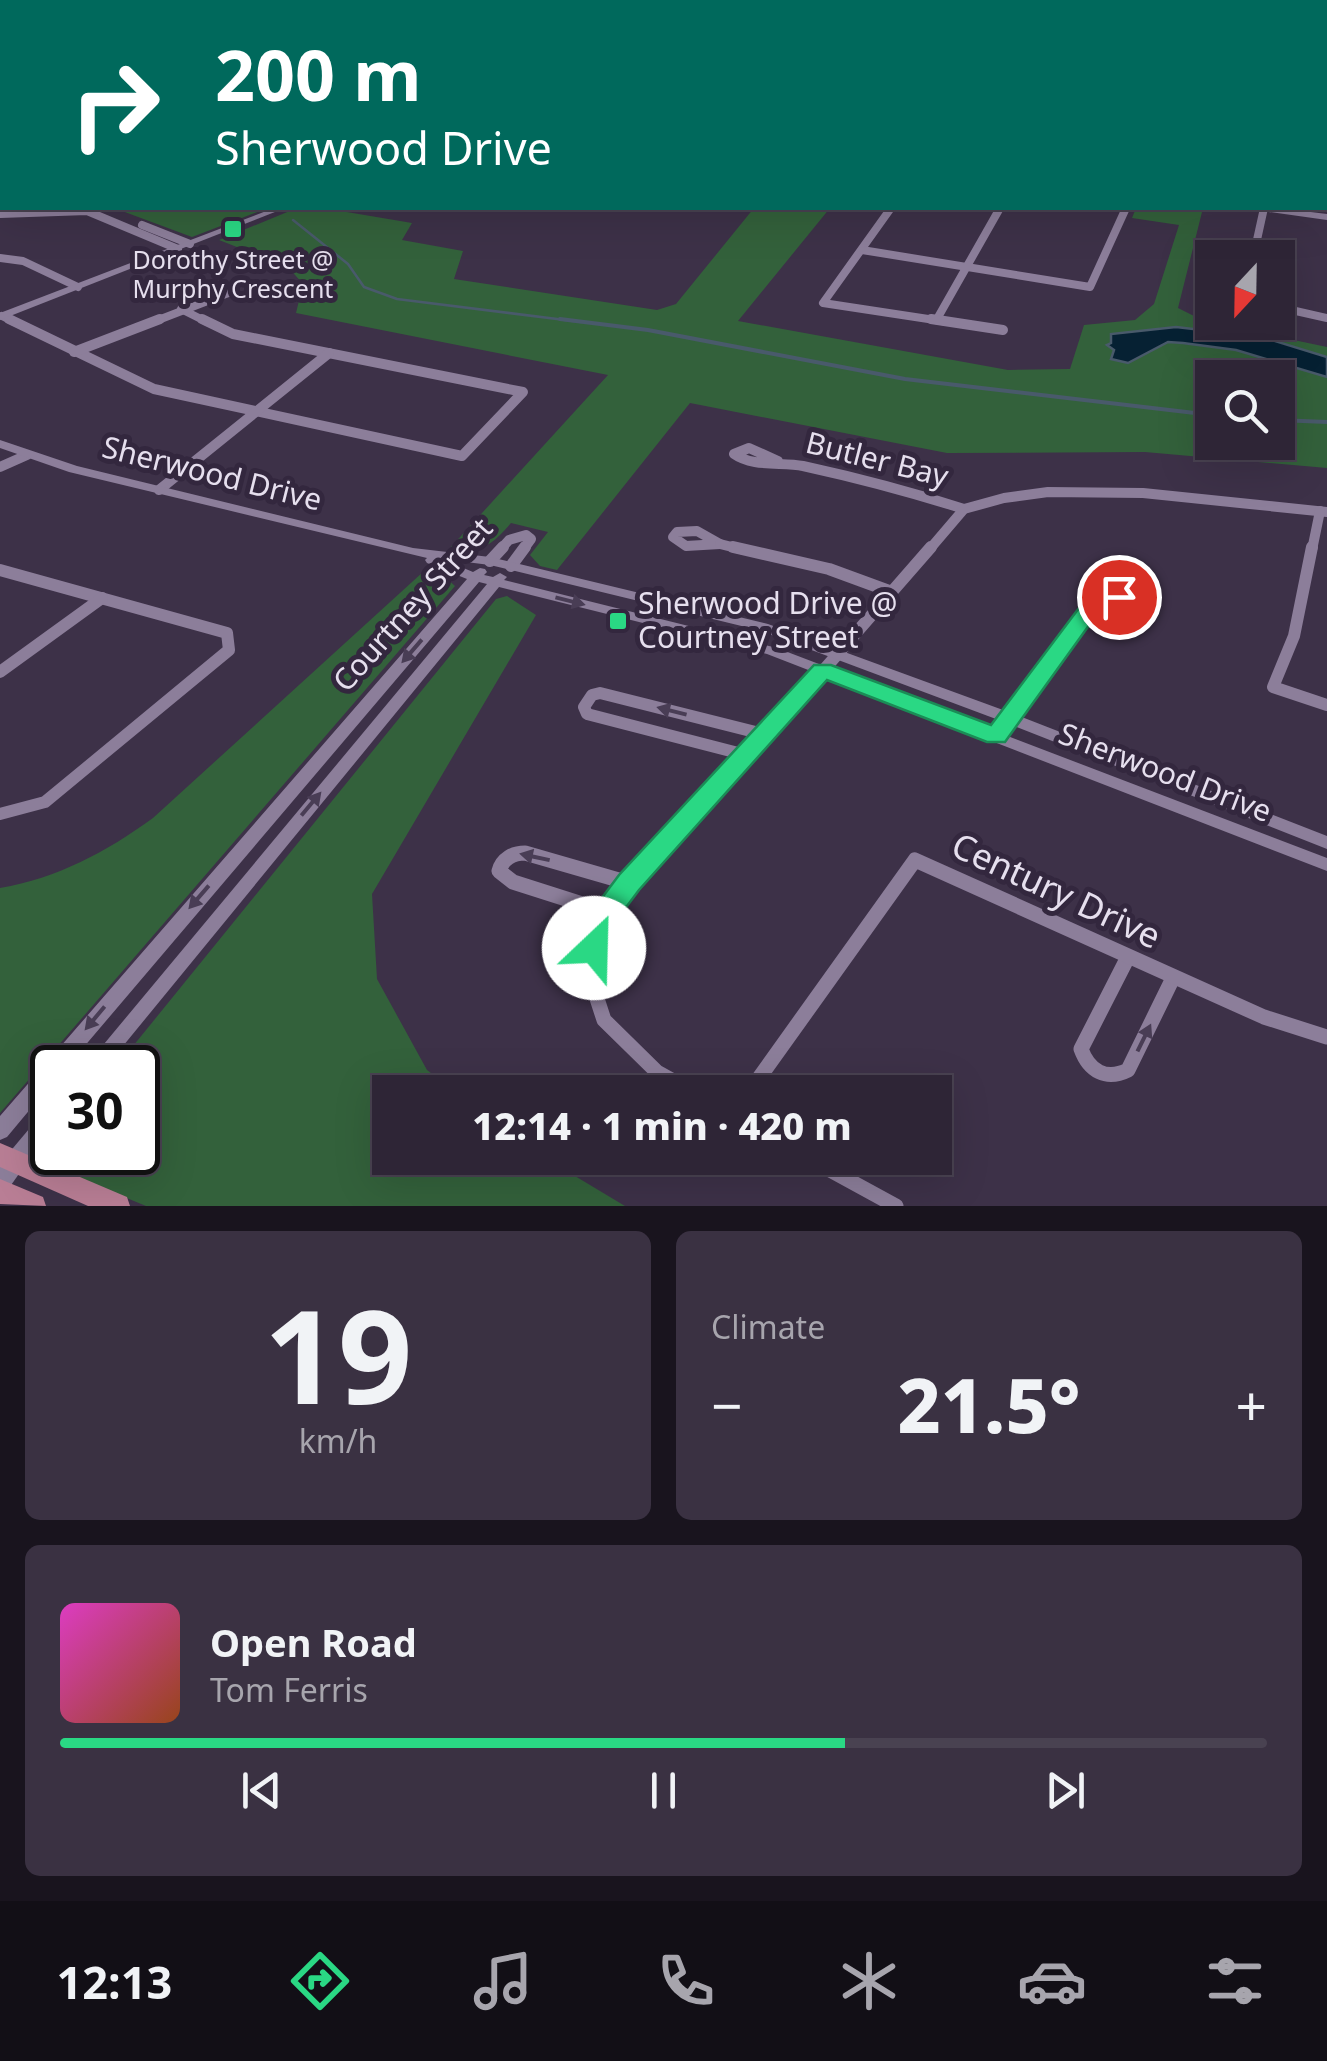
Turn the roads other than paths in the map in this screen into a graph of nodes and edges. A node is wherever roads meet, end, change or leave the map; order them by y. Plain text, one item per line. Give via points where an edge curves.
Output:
1 (14, 210) edge
2 (103, 210) edge
3 (276, 210) edge
4 (890, 210) edge
5 (999, 210) edge
6 (1125, 210) edge
7 (1263, 210) edge
8 (1277, 210) edge
9 (0, 212) edge
10 (1327, 217) edge
11 (1257, 240) edge
12 (190, 244) junction
13 (178, 249) junction
14 (862, 250) junction
15 (0, 258) edge
16 (966, 267) junction
17 (78, 288) junction
18 (197, 302) dead end
19 (182, 309) junction
20 (1295, 311) edge
21 (1, 317) edge
22 (1327, 318) edge
23 (936, 319) junction
24 (1003, 330) dead end
25 (74, 352) junction
26 (329, 353) junction
27 (257, 412) junction
28 (0, 444) edge
29 (27, 456) junction
30 (778, 461) dead end
31 (0, 467) edge
32 (158, 490) junction
33 (964, 509) junction
34 (1324, 511) edge
35 (720, 544) dead end
36 (412, 552) junction
37 (490, 561) junction
38 (511, 566) junction
39 (0, 570) edge
40 (475, 577) junction
41 (496, 582) junction
42 (889, 591) junction
43 (102, 598) junction
44 (1087, 612) dead end
45 (836, 654) junction
46 (823, 670) junction
47 (0, 672) edge
48 (1327, 705) edge
49 (1009, 718) junction
50 (767, 735) junction
51 (996, 736) junction
52 (746, 755) junction
53 (0, 814) edge
54 (1327, 843) edge
55 (1327, 865) edge
56 (629, 883) junction
57 (607, 912) junction
58 (1128, 957) junction
59 (1173, 978) junction
60 (1327, 1036) edge
61 (73, 1045) edge
62 (112, 1045) edge
63 (662, 1075) edge
64 (761, 1075) edge
65 (30, 1095) edge
66 (0, 1131) edge
67 (30, 1139) edge
68 (5, 1165) edge
69 (839, 1175) edge
70 (0, 1191) edge
71 (34, 1206) edge
72 (117, 1206) edge
73 (896, 1206) edge

1 - 9 street
1 - 13 street via 87,211
2 - 12 street
3 - 12 street
4 - 14 street
5 - 16 street
6 - 16 street via 1090,287
7 - 11 street
8 - 10 street
12 - 13 street
13 - 17 street
14 - 16 street
14 - 23 street via 823,304
15 - 17 street
16 - 23 street
17 - 21 street
18 - 19 street
19 - 25 street
19 - 26 street via 233,334
20 - 22 street
21 - 25 street
23 - 24 street
25 - 27 street via 143,386
26 - 27 street
26 - 27 street via 523,392 462,456
27 - 32 street
28 - 29 street, Sherwood Drive
29 - 31 street
29 - 32 street, Sherwood Drive
30 - 33 street, Butler Bay via 887,483
32 - 36 street, Sherwood Drive
33 - 34 street via 1005,496 1140,494
33 - 42 street
34 - 48 street via 1294,636 1274,686
35 - 42 street
36 - 37 street, Sherwood Drive
36 - 40 street, Sherwood Drive
37 - 38 street, Sherwood Drive
37 - 38 street, Courtney Street via 509,540 526,535 531,544
37 - 40 street, Courtney Street
38 - 41 street, Courtney Street
38 - 45 street, Sherwood Drive via 763,627
39 - 43 street
40 - 41 street, Sherwood Drive
40 -> 61 street, Courtney Street
41 -> 46 street, Sherwood Drive via 772,651
62 -> 41 street, Courtney Street
42 - 45 street
43 - 47 street
43 - 53 street via 227,633 229,650 45,802
44 - 49 street
45 - 46 street
45 - 49 street, Sherwood Drive
46 - 50 street
46 - 51 street, Sherwood Drive
49 - 51 street
49 - 54 street, Sherwood Drive
50 - 52 street
50 -> 52 street via 600,693 584,706 587,714
51 - 55 street, Sherwood Drive
52 - 56 street
56 - 57 street
56 -> 57 street via 525,853 501,864 512,882
57 - 63 street via 598,923 589,974 604,1020
58 - 59 street, Century Drive
58 -> 59 street via 1081,1050 1096,1072 1115,1076 1128,1070
58 - 64 street, Century Drive via 915,860
59 - 60 street, Century Drive
65 - 66 street, Courtney Street
67 - 68 street
68 - 72 main road
69 - 73 street
70 - 71 main road

